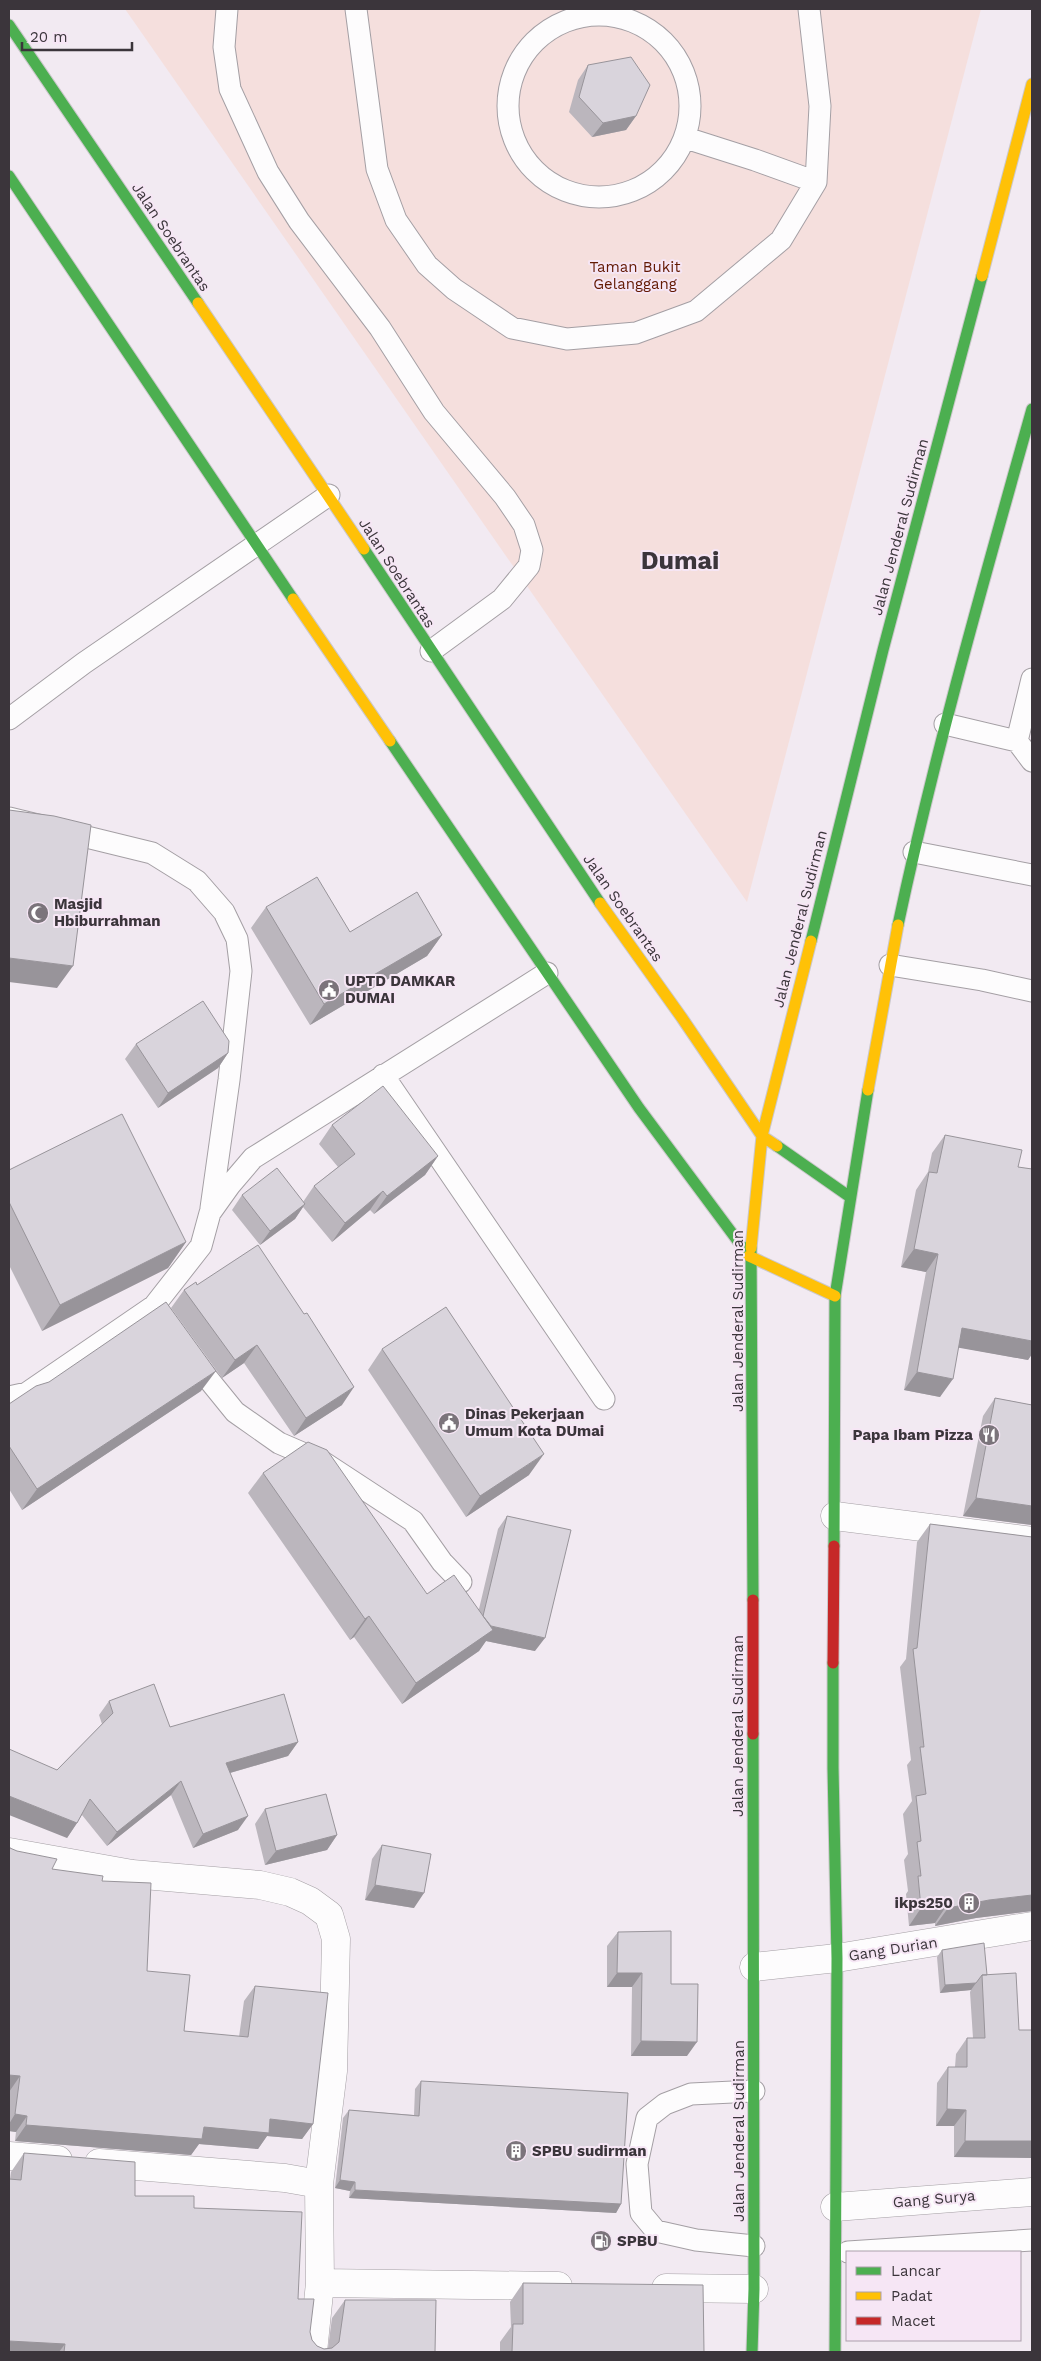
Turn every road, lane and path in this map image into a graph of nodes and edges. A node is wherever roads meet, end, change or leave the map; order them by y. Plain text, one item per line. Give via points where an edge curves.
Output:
1 (227, 9) edge
2 (356, 9) edge
3 (809, 9) edge
4 (600, 11) edge
5 (567, 14) edge
6 (9, 25) edge
7 (1032, 84) edge
8 (686, 138) junction
9 (9, 176) edge
10 (816, 182) junction
11 (1032, 409) edge
12 (329, 495) junction
13 (256, 546) junction
14 (430, 652) junction
15 (1032, 679) edge
16 (9, 719) edge
17 (945, 724) junction
18 (1016, 741) junction
19 (1032, 762) edge
20 (9, 818) edge
21 (914, 852) junction
22 (1032, 875) edge
23 (890, 965) junction
24 (548, 973) junction
25 (1032, 991) edge
26 (383, 1075) junction
27 (762, 1136) junction
28 (850, 1197) junction
29 (210, 1214) junction
30 (750, 1257) junction
31 (835, 1296) junction
32 (178, 1340) edge
33 (9, 1397) edge
34 (604, 1399) dead end
35 (835, 1516) junction
36 (1032, 1541) edge
37 (461, 1582) edge
38 (9, 1852) edge
39 (1032, 1926) edge
40 (837, 1958) junction
41 (754, 1967) junction
42 (754, 2091) junction
43 (9, 2156) edge
44 (318, 2184) junction
45 (1032, 2192) edge
46 (835, 2208) junction
47 (1032, 2240) edge
48 (754, 2246) junction
49 (873, 2251) edge
50 (844, 2253) edge
51 (320, 2283) junction
52 (586, 2286) edge
53 (646, 2287) edge
54 (754, 2289) junction
55 (313, 2352) edge
56 (752, 2352) edge
57 (835, 2352) edge

1 - 14 lane via 224,46 230,89 268,172 299,221 380,328 434,412 505,497 524,525 532,550 529,566 502,599
2 - 10 lane via 378,169 396,220 427,265 454,290 512,328 567,339 636,333 696,311 781,240
3 - 10 lane via 820,106
4 - 5 lane
4 - 8 lane via 636,20 665,40 675,54 685,69 692,103
5 - 8 lane via 536,38 515,68 506,104 513,140 533,171 564,191 600,198 636,190 666,169
6 - 12 main road, Jalan Soebrantas
7 - 27 main road, Jalan Jenderal Sudirman via 881,660
8 - 10 lane
9 - 13 main road
11 - 17 main road
12 - 13 lane
12 - 14 main road, Jalan Soebrantas
13 - 16 lane via 84,663
13 - 24 main road
14 - 27 main road, Jalan Soebrantas
15 - 18 lane
17 - 18 lane
17 - 21 main road
18 - 19 lane
20 - 29 lane via 152,853 197,880 224,912 236,939 241,971
21 - 22 lane
21 - 23 main road
23 - 25 lane
23 - 28 main road
24 - 26 lane
24 - 30 main road via 639,1108
26 - 29 lane via 253,1158
26 - 34 lane
27 - 28 main road
27 - 30 main road, Jalan Jenderal Sudirman
28 - 31 main road
29 - 33 lane via 201,1246 159,1313 27,1393
30 - 31 main road
30 - 41 main road, Jalan Jenderal Sudirman
31 - 35 main road
32 - 37 lane via 235,1412 280,1443 323,1462 413,1521 442,1562
35 - 36 street
35 - 40 main road via 833,1768
38 - 44 street via 132,1874 260,1885 290,1892 330,1915 336,1939 333,2071
39 - 40 street, Gang Durian
40 - 41 street, Gang Durian
40 - 46 main road
41 - 42 main road, Jalan Jenderal Sudirman
42 - 48 main road, Jalan Jenderal Sudirman
42 - 48 lane via 691,2094 665,2104 647,2118 637,2164 641,2213 656,2231 696,2240
43 - 44 street via 284,2178
44 - 51 street
45 - 46 street, Gang Surya
46 - 50 main road
47 - 49 lane
48 - 54 main road, Jalan Jenderal Sudirman
50 - 57 main road
51 - 52 street
51 - 55 street
53 - 54 street
54 - 56 main road, Jalan Jenderal Sudirman

